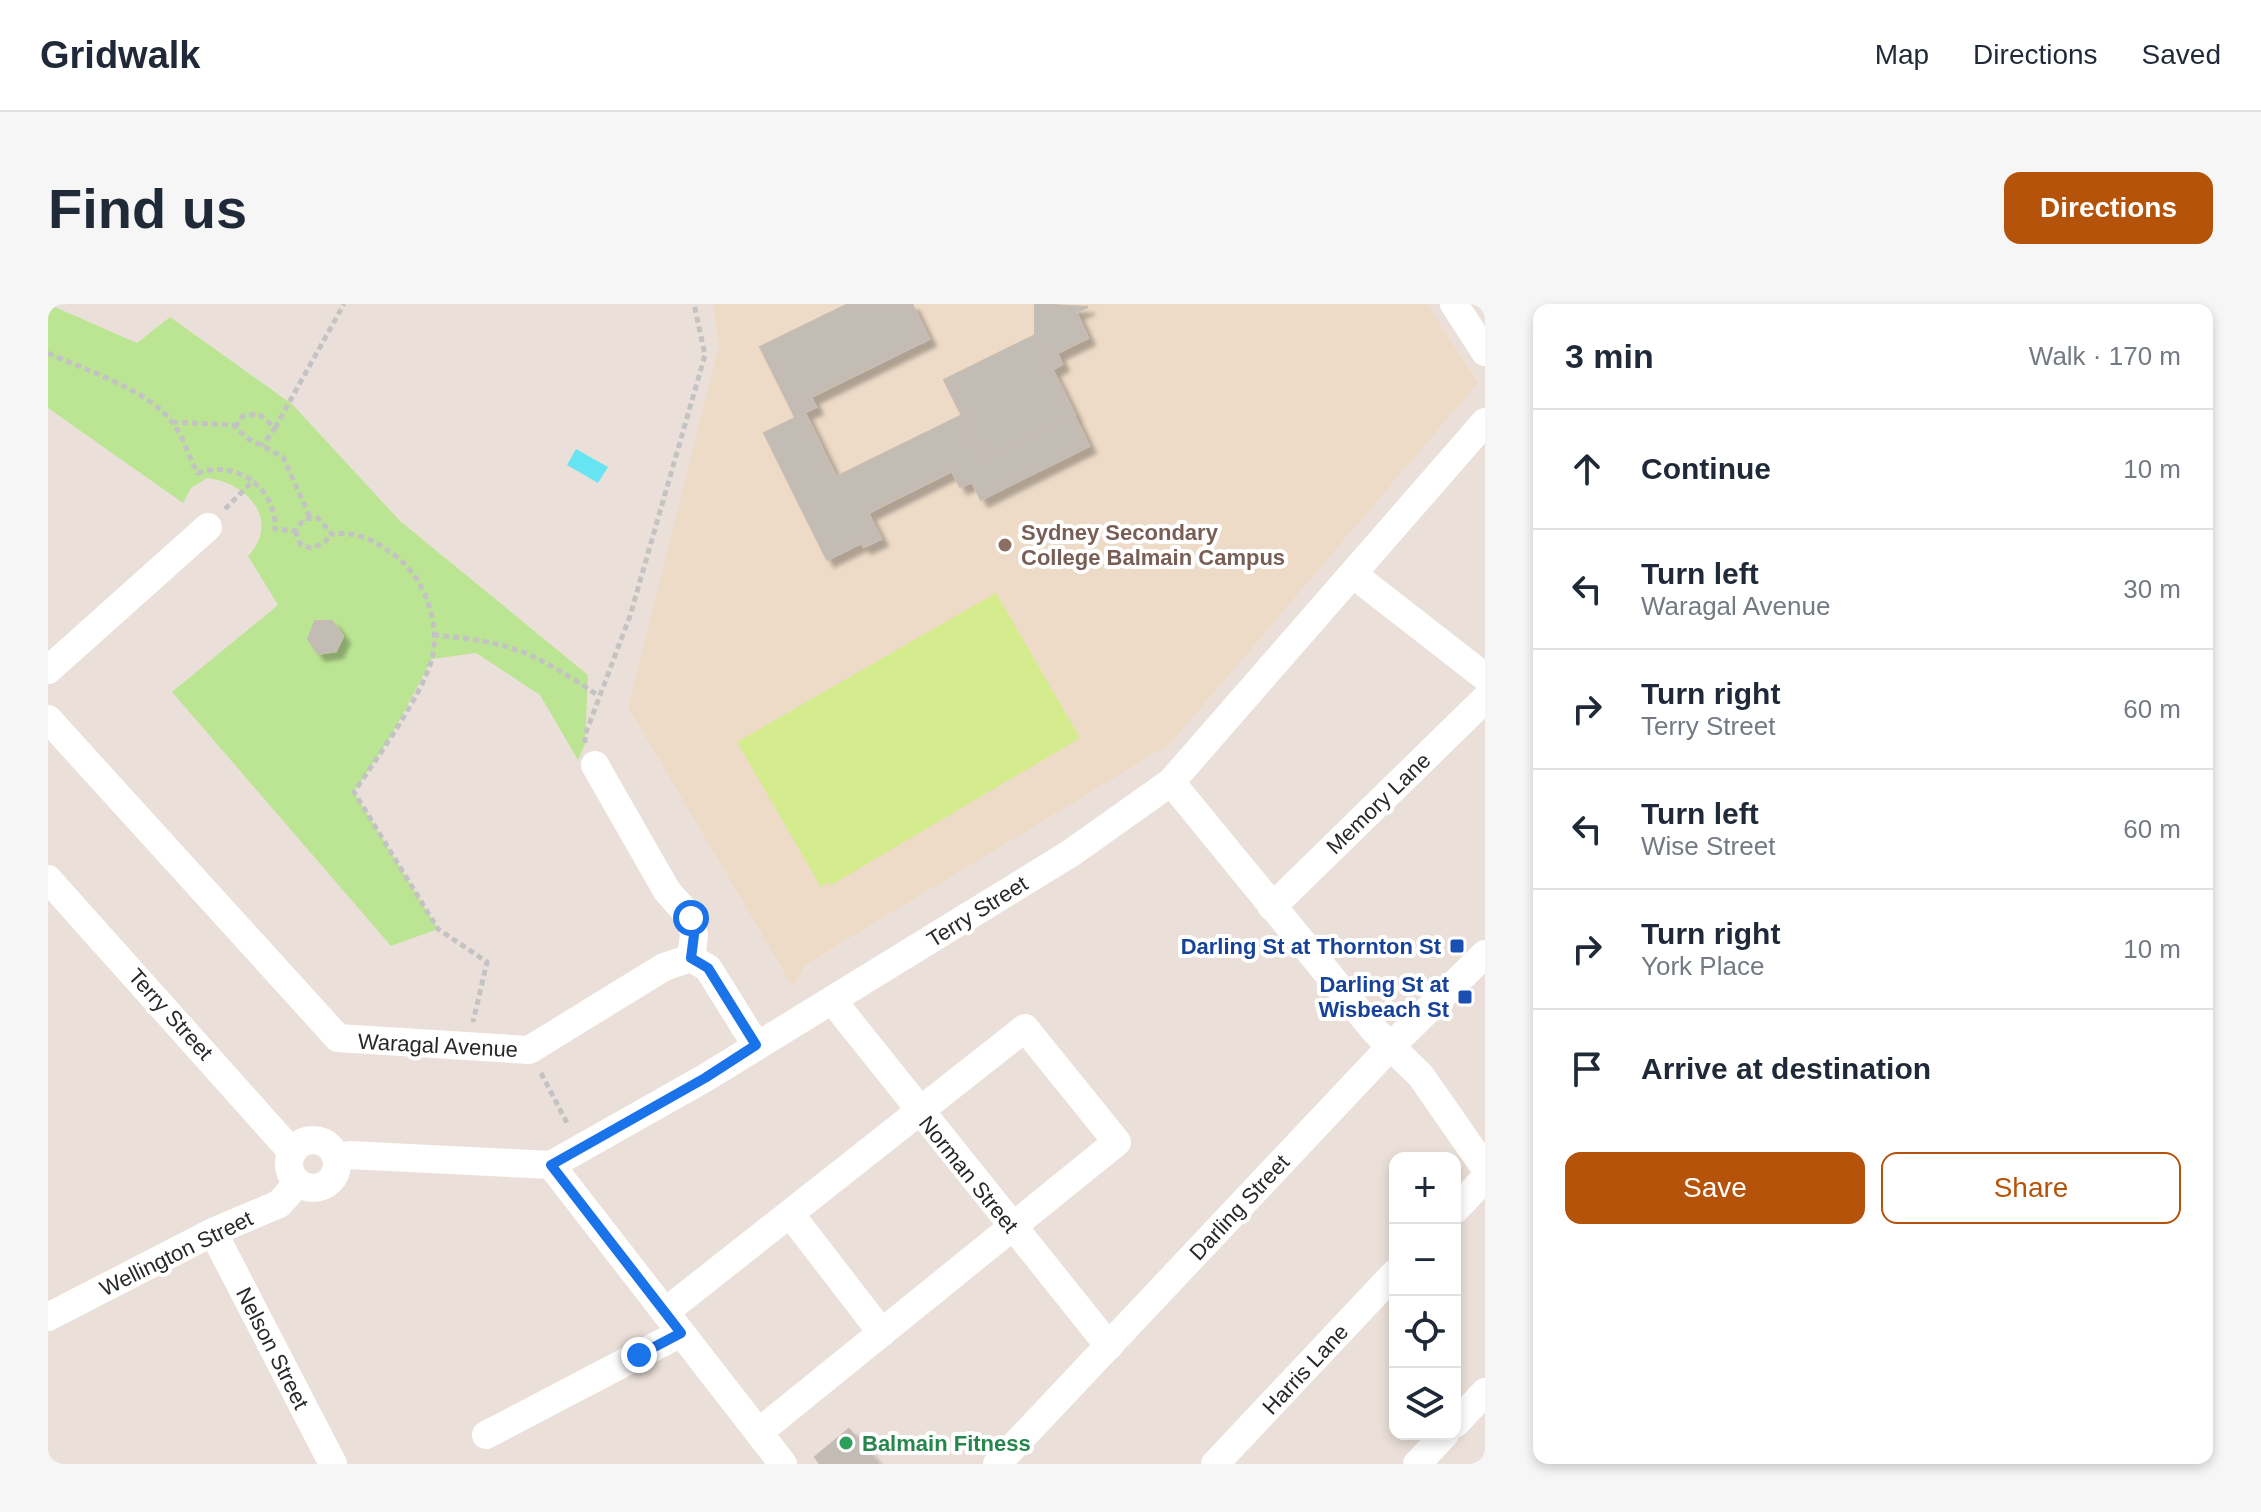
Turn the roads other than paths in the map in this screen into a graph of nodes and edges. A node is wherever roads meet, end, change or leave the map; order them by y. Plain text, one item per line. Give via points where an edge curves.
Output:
1 (1454, 304) edge
2 (1485, 352) edge
3 (1485, 422) edge
4 (208, 527) road end
5 (1354, 575) junction
6 (48, 670) edge
7 (1485, 677) edge
8 (1485, 699) edge
9 (48, 719) edge
10 (595, 765) road end
11 (1171, 782) junction
12 (48, 879) edge
13 (1272, 907) junction
14 (1485, 954) edge
15 (691, 958) junction
16 (832, 1000) junction
17 (756, 1045) junction
18 (1391, 1046) junction
19 (919, 1111) junction
20 (292, 1152) junction
21 (337, 1158) junction
22 (551, 1165) junction
23 (1485, 1168) edge
24 (1485, 1178) edge
25 (298, 1183) junction
26 (1461, 1204) edge
27 (791, 1215) junction
28 (1012, 1229) junction
29 (213, 1232) junction
30 (1389, 1279) edge
31 (48, 1317) edge
32 (673, 1322) junction
33 (882, 1333) junction
34 (1109, 1346) junction
35 (1485, 1392) edge
36 (1461, 1418) edge
37 (759, 1432) junction
38 (486, 1435) dead end
39 (1439, 1440) edge
40 (333, 1464) edge
41 (783, 1464) edge
42 (997, 1464) edge
43 (1215, 1464) edge
44 (1417, 1464) edge

1 - 2 street
3 - 5 street, Terry Street
4 - 6 street
5 - 7 street
5 - 11 street, Terry Street
8 - 13 street, Memory Lane
9 - 15 street, Waragal Avenue via 338,1038 529,1050 671,963
10 - 15 street via 667,891 691,918
11 - 13 street
11 - 16 street, Terry Street via 1071,853
12 - 20 street, Terry Street
13 - 18 street
14 - 18 street, Darling Street
15 - 17 street via 708,968
16 - 17 street, Terry Street
16 - 19 street, Norman Street
17 - 22 street, Terry Street
18 - 23 street via 1421,1076
18 - 34 street, Darling Street
19 - 27 street
19 - 28 street, Norman Street
19 - 28 street via 1025,1028 1117,1142
20 - 21 street via 304,1141 320,1141
20 - 25 street via 289,1169
21 - 22 street
21 - 25 street via 335,1173 326,1184 312,1188
22 - 32 street
24 - 26 street
25 - 29 street, Wellington Street via 279,1204
27 - 32 street
27 - 33 street
28 - 33 street
28 - 34 street, Norman Street
29 - 31 street, Wellington Street
29 - 40 street, Nelson Street
30 - 43 street, Harris Lane
32 - 37 street
32 - 38 street
33 - 37 street
34 - 42 street, Darling Street
35 - 36 street
37 - 41 street
39 - 44 street

